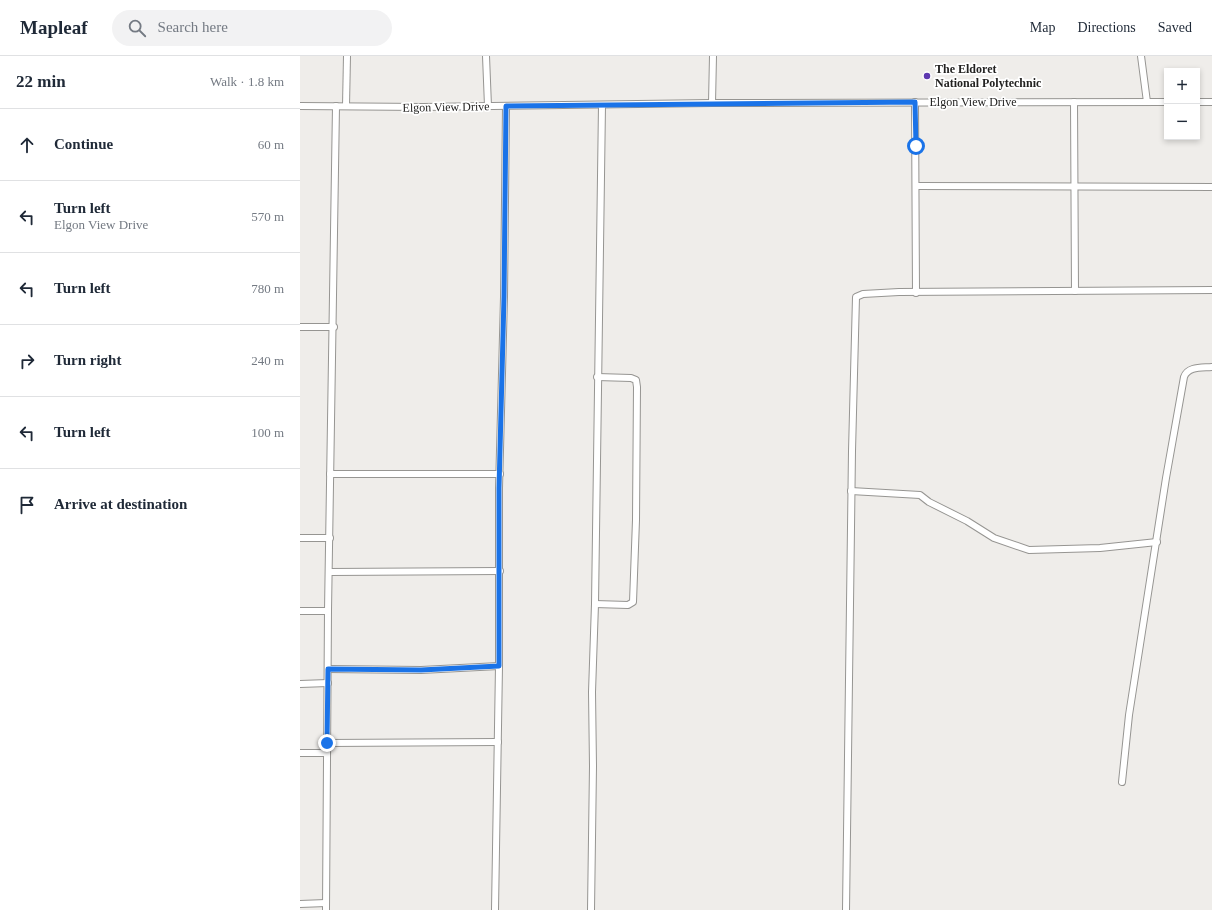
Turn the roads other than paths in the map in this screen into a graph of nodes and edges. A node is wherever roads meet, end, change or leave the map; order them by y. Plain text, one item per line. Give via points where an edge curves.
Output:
1 (346, 56) edge
2 (486, 56) edge
3 (713, 56) edge
4 (1141, 56) edge
5 (915, 102) junction
6 (1074, 102) junction
7 (1147, 102) junction
8 (1164, 102) edge
9 (1200, 102) edge
10 (1212, 102) edge
11 (712, 103) junction
12 (602, 105) junction
13 (300, 106) edge
14 (336, 106) junction
15 (346, 106) junction
16 (488, 106) junction
17 (506, 106) junction
18 (916, 186) junction
19 (1076, 186) junction
20 (1212, 186) edge
21 (1212, 290) edge
22 (1075, 291) junction
23 (916, 293) junction
24 (300, 327) edge
25 (334, 327) junction
26 (1212, 367) edge
27 (597, 377) junction
28 (330, 474) junction
29 (500, 474) junction
30 (851, 491) junction
31 (300, 538) edge
32 (330, 538) junction
33 (1157, 542) junction
34 (500, 571) junction
35 (330, 572) junction
36 (595, 604) junction
37 (300, 611) edge
38 (328, 611) junction
39 (499, 666) junction
40 (328, 669) junction
41 (328, 683) junction
42 (300, 684) edge
43 (498, 742) junction
44 (327, 743) junction
45 (300, 753) edge
46 (327, 753) junction
47 (1122, 782) dead end
48 (300, 904) edge
49 (326, 907) edge
50 (495, 910) edge
51 (591, 910) edge
52 (846, 910) edge

1 - 15 street
2 - 16 street
3 - 11 street
4 - 7 street
5 - 6 street, Elgon View Drive
5 - 11 street, Elgon View Drive
5 - 18 street
6 - 7 street, Elgon View Drive
6 - 19 street
7 - 8 street, Elgon View Drive
9 - 10 street
11 - 12 street, Elgon View Drive
12 - 17 street, Elgon View Drive
12 - 27 street
13 - 14 street, Elgon View Drive
14 - 15 street, Elgon View Drive
14 - 25 street
15 - 16 street, Elgon View Drive
16 - 17 street, Elgon View Drive
17 - 29 street
18 - 19 street
18 - 23 street
19 - 20 street
19 - 22 street
21 - 22 street
22 - 23 street
23 - 30 street via 864,294 856,297
24 - 25 street
25 - 28 street
26 - 33 street via 1191,369 1184,377
27 - 36 street
27 - 36 street via 636,380 636,520 633,602 628,605
28 - 29 street
28 - 32 street
29 - 34 street
30 - 33 street via 920,495 994,538 1029,550 1100,548
30 - 52 street
31 - 32 street
32 - 35 street
33 - 47 street via 1129,715
34 - 35 street
34 - 39 street
35 - 38 street
36 - 51 street
37 - 38 street
38 - 40 street
39 - 40 street via 421,670
39 - 43 street
40 - 41 street
41 - 42 street
41 - 44 street
43 - 44 street
43 - 50 street
44 - 46 street
45 - 46 street
46 - 49 street
48 - 49 street

